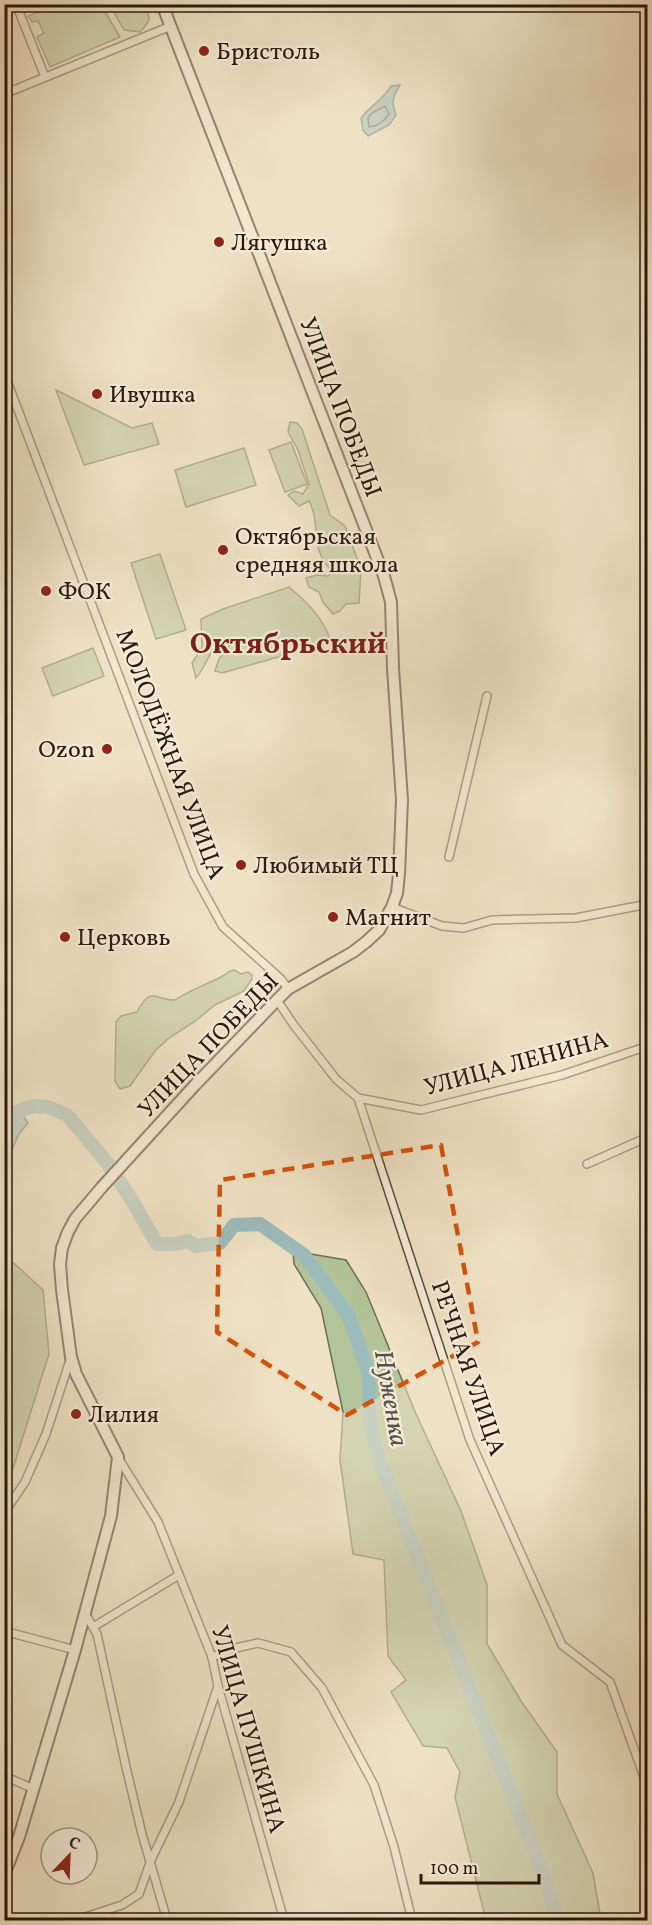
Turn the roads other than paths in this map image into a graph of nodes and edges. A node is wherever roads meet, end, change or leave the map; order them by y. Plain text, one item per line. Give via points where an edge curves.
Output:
1 (16, 4) edge
2 (162, 4) edge
3 (171, 27) junction
4 (45, 77) junction
5 (4, 94) edge
6 (4, 373) edge
7 (488, 696) dead end
8 (449, 857) dead end
9 (648, 904) edge
10 (393, 907) junction
11 (288, 989) junction
12 (277, 1000) junction
13 (648, 1046) edge
14 (358, 1098) junction
15 (648, 1137) edge
16 (587, 1164) dead end
17 (71, 1357) junction
18 (117, 1457) junction
19 (4, 1513) edge
20 (179, 1575) junction
21 (85, 1613) junction
22 (93, 1627) junction
23 (4, 1631) edge
24 (75, 1650) junction
25 (212, 1657) junction
26 (218, 1686) junction
27 (4, 1776) edge
28 (648, 1788) edge
29 (33, 1789) junction
30 (150, 1861) junction
31 (4, 1875) edge
32 (76, 1920) edge
33 (167, 1920) edge
34 (284, 1920) edge
35 (412, 1920) edge

1 - 4 street
2 - 3 street, УЛИЦА ПОБЕДЫ
3 - 4 street
3 - 10 street, УЛИЦА ПОБЕДЫ via 391,602 402,800 399,874
4 - 5 street
6 - 11 street, МОЛОДЁЖНАЯ УЛИЦА via 194,874 223,927
7 - 8 street
9 - 10 street via 576,918 492,920 464,928 442,926
10 - 11 street, УЛИЦА ПОБЕДЫ via 366,942
11 - 12 street, УЛИЦА ПОБЕДЫ
12 - 14 street via 336,1079
12 - 17 street, УЛИЦА ПОБЕДЫ via 195,1084 75,1219 62,1248 60,1264
13 - 14 street, УЛИЦА ЛЕНИНА via 562,1075 421,1110
14 - 28 street, РЕЧНАЯ УЛИЦА via 470,1440 562,1645 610,1682
15 - 16 street
17 - 18 street, УЛИЦА ПОБЕДЫ
17 - 19 street via 46,1434 25,1482
18 - 20 street, УЛИЦА ПУШКИНА via 158,1522
18 - 21 street via 111,1516
20 - 22 street
20 - 25 street, УЛИЦА ПУШКИНА
21 - 22 street
21 - 24 street
22 - 30 street
23 - 24 street
24 - 29 street
25 - 26 street, УЛИЦА ПУШКИНА
25 - 35 street via 258,1643 291,1652 322,1688 374,1785
26 - 30 street via 179,1802
26 - 34 street, УЛИЦА ПУШКИНА
27 - 29 street
29 - 31 street
30 - 32 street via 139,1894 122,1905
30 - 33 street

